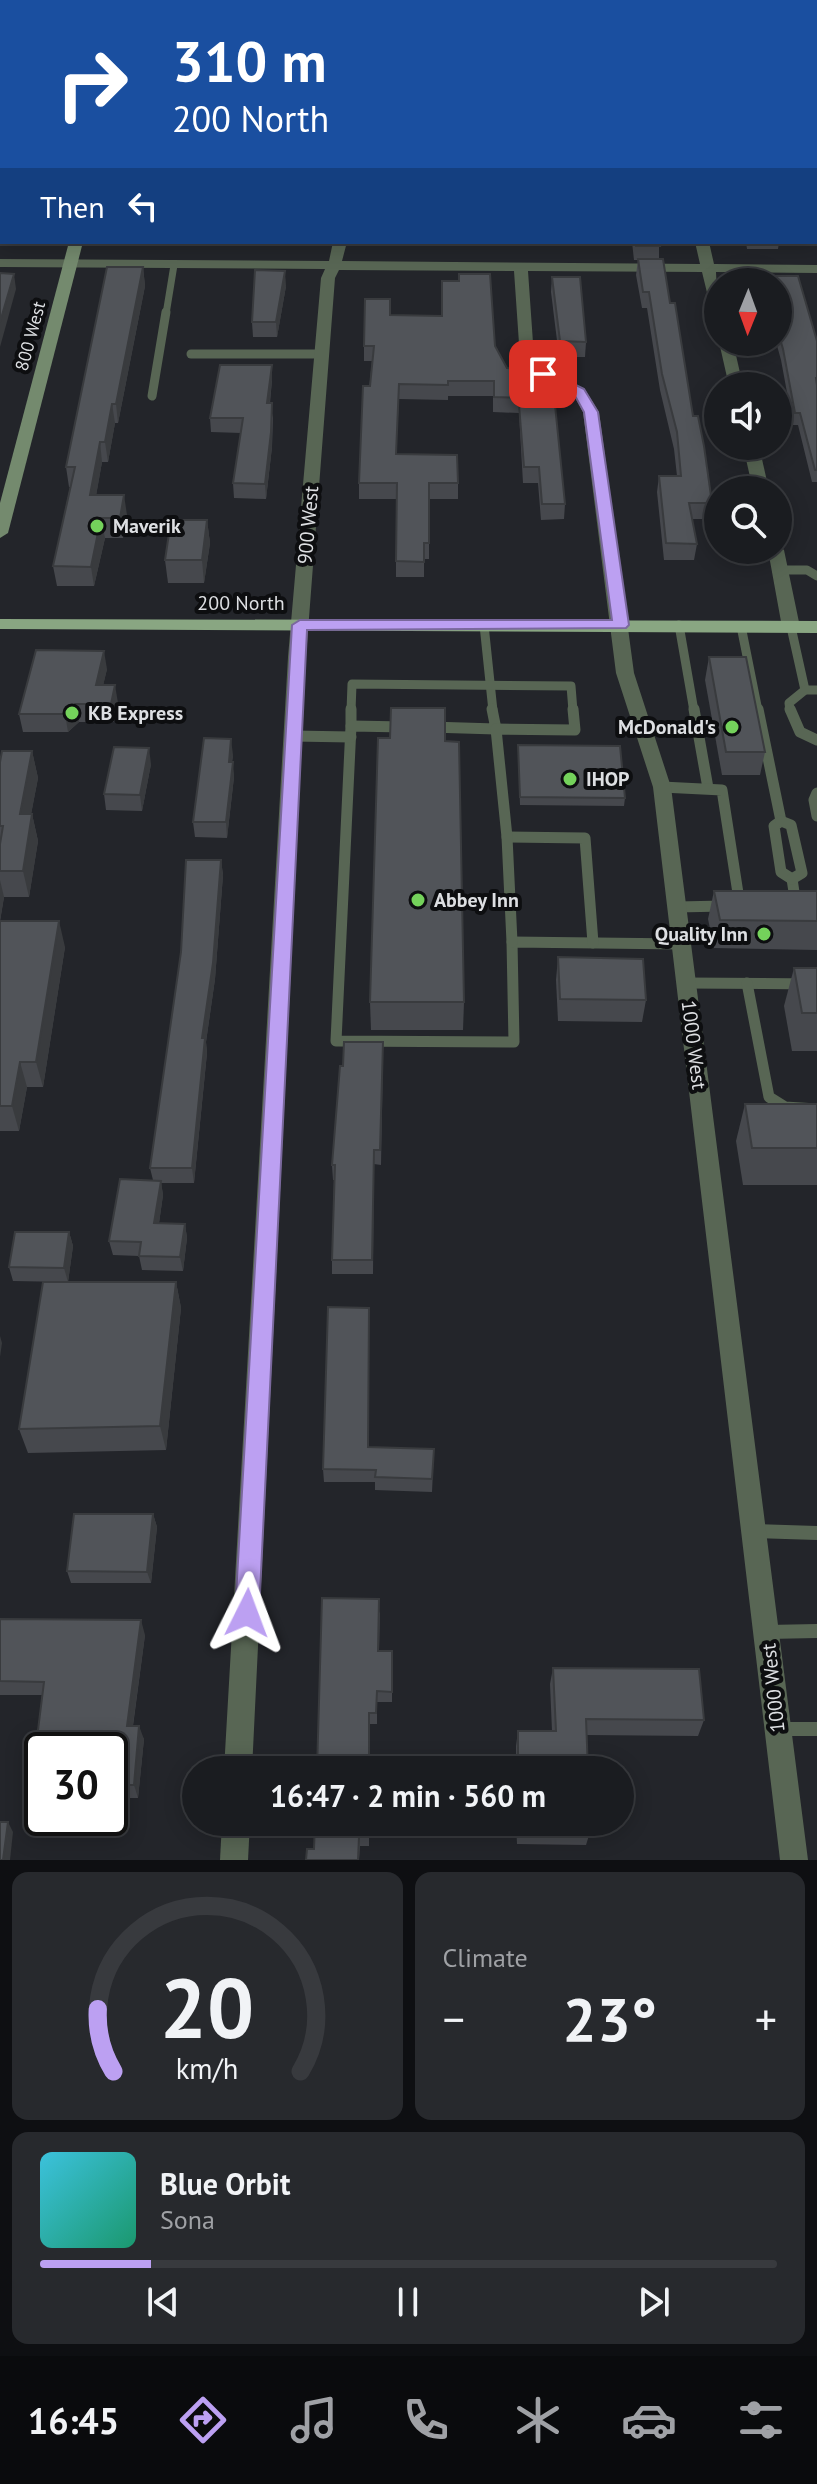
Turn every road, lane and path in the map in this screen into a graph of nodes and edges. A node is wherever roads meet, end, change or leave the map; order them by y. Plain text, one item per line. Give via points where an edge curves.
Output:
1 (75, 244) edge
2 (340, 244) edge
3 (702, 244) edge
4 (0, 263) edge
5 (70, 264) junction
6 (174, 265) junction
7 (334, 266) junction
8 (521, 267) junction
9 (708, 268) joint
10 (792, 269) edge
11 (817, 269) edge
12 (191, 354) dead end
13 (322, 354) junction
14 (152, 396) dead end
15 (0, 533) edge
16 (817, 562) edge
17 (779, 564) edge
18 (780, 570) junction
19 (812, 573) edge
20 (0, 624) edge
21 (300, 625) junction
22 (484, 625) junction
23 (621, 625) junction
24 (679, 625) junction
25 (741, 626) junction
26 (791, 627) junction
27 (817, 627) edge
28 (488, 685) junction
29 (805, 690) junction
30 (817, 690) edge
31 (496, 729) junction
32 (351, 732) junction
33 (293, 736) junction
34 (817, 740) edge
35 (662, 787) junction
36 (708, 788) junction
37 (817, 793) edge
38 (817, 816) edge
39 (781, 821) junction
40 (507, 837) junction
41 (792, 879) junction
42 (740, 906) junction
43 (754, 906) edge
44 (782, 906) edge
45 (677, 907) junction
46 (512, 942) junction
47 (593, 943) junction
48 (682, 944) junction
49 (686, 983) junction
50 (747, 983) junction
51 (817, 984) edge
52 (817, 1109) edge
53 (755, 1531) junction
54 (817, 1533) edge
55 (817, 1631) edge
56 (766, 1632) junction
57 (777, 1729) junction
58 (817, 1729) edge
59 (239, 1756) edge
60 (235, 1836) edge
61 (234, 1860) edge
62 (794, 1860) edge

1 - 5 street, 800 West
2 - 7 street, 900 West
3 - 9 street
4 - 5 street
5 - 6 street
5 - 15 street, 800 West
6 - 7 street
6 - 14 lane
7 - 8 street
7 - 13 street, 900 West via 328,278
8 - 9 street
8 - 23 street, 1000 West via 527,358 543,374 579,391 591,412
10 - 11 street
12 - 13 lane
13 - 21 street, 900 West
16 - 19 lane
17 - 18 street
18 - 19 lane
18 - 26 street
20 - 21 main road, 200 North
21 - 22 main road, 200 North
21 - 33 street, 900 West
22 - 23 main road, 200 North
22 - 28 lane
23 - 24 main road, 200 North
23 - 35 street, 1000 West via 625,673
24 - 25 main road, 200 North
24 - 36 lane
25 - 26 main road, 200 North
25 - 39 lane
26 - 27 main road, 200 North
26 - 29 lane
28 - 31 lane
28 - 31 lane via 571,686 575,730
28 - 32 lane via 352,684
29 - 30 lane
29 - 34 lane via 789,703 790,716 795,729
31 - 32 lane
31 - 40 lane
32 - 33 lane
32 - 46 lane via 336,1041 514,1042
33 - 59 street, 900 West
35 - 36 lane
35 - 45 street, 1000 West
36 - 42 lane via 724,794
37 - 38 lane
39 - 41 lane via 774,826 781,872
39 - 41 lane via 791,825 802,873
40 - 46 lane
40 - 47 lane via 585,838
41 - 44 lane via 802,906
42 - 43 lane
42 - 45 lane
45 - 48 street, 1000 West
46 - 47 lane
47 - 48 lane
48 - 49 street, 1000 West
49 - 50 lane
49 - 53 street, 1000 West
50 - 51 lane
50 - 52 lane via 769,1097 791,1110
53 - 54 lane
53 - 56 street, 1000 West
55 - 56 lane
56 - 57 street, 1000 West
57 - 58 lane
57 - 62 street, 1000 West
60 - 61 street

